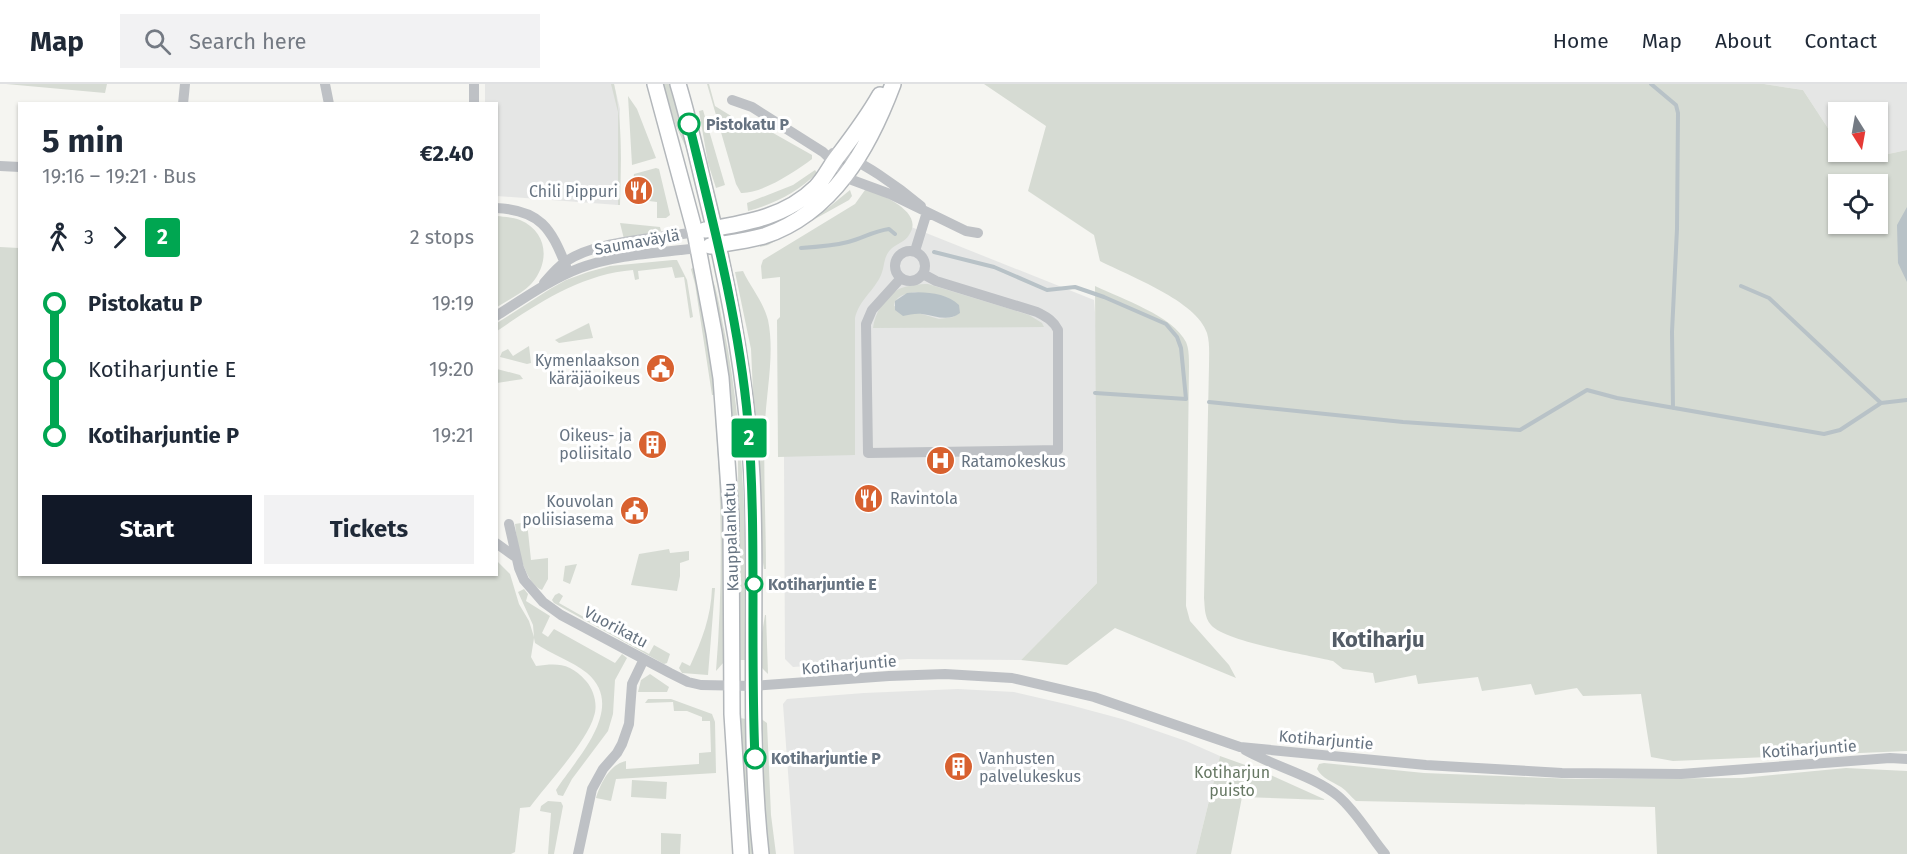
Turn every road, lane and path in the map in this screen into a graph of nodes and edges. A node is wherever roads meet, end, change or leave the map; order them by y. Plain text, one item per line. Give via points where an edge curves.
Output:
1 (185, 84) edge
2 (325, 84) edge
3 (474, 84) edge
4 (655, 84) edge
5 (678, 84) edge
6 (886, 84) edge
7 (893, 84) edge
8 (732, 100) dead end
9 (183, 102) edge
10 (329, 102) edge
11 (474, 102) edge
12 (832, 156) junction
13 (855, 161) junction
14 (0, 166) edge
15 (18, 167) edge
16 (845, 175) junction
17 (498, 208) edge
18 (927, 212) junction
19 (715, 228) junction
20 (695, 232) junction
21 (978, 233) dead end
22 (718, 245) junction
23 (698, 248) junction
24 (915, 251) junction
25 (567, 267) junction
26 (923, 274) junction
27 (901, 278) junction
28 (498, 315) edge
29 (509, 524) dead end
30 (498, 544) edge
31 (514, 556) junction
32 (644, 659) junction
33 (732, 685) junction
34 (753, 686) junction
35 (1240, 747) junction
36 (1907, 759) edge
37 (578, 854) edge
38 (741, 854) edge
39 (761, 854) edge
40 (1385, 854) edge

1 - 9 street
2 - 10 street
3 - 11 street
4 - 20 main road, Kauppalankatu
5 - 19 main road, Kauppalankatu
6 - 12 main road, Saumaväylä via 864,123
7 - 13 main road
8 - 12 street via 752,107
12 - 13 street
12 - 16 street
12 - 19 main road, Saumaväylä via 818,185 797,203 766,218
13 - 16 main road
13 - 18 street
14 - 15 street
16 - 18 street
16 - 22 main road via 825,201 779,229 753,239
17 - 25 street via 520,211 538,219 554,239
18 - 21 street
18 - 24 street
19 - 20 main road, Saumaväylä
19 - 22 main road, Kauppalankatu
20 - 23 main road, Kauppalankatu
20 - 25 street, Saumaväylä via 591,250
22 - 23 main road
22 - 34 main road, Kauppalankatu via 740,357 750,453
23 - 25 street, Saumaväylä
23 - 33 main road, Kauppalankatu via 726,427 733,574
24 - 26 street via 925,262
24 - 27 street via 905,251 897,257 895,267
25 - 28 street, Saumaväylä
26 - 27 street via 912,281
26 - 27 street via 1037,312 1054,324 1058,330 1058,450 868,453 867,324 872,310
29 - 31 street
30 - 31 street, Vuorikatu
31 - 32 street, Vuorikatu via 524,580 547,606
32 - 33 street, Vuorikatu via 688,682
32 - 37 street via 632,684 629,724 622,744 592,789
33 - 34 street, Vuorikatu
33 - 38 main road, Kauppalankatu
34 - 35 street, Kotiharjuntie via 923,675 1012,678 1094,697
34 - 39 main road, Kauppalankatu
35 - 36 street, Kotiharjuntie via 1562,773 1681,774
35 - 40 street via 1338,796

